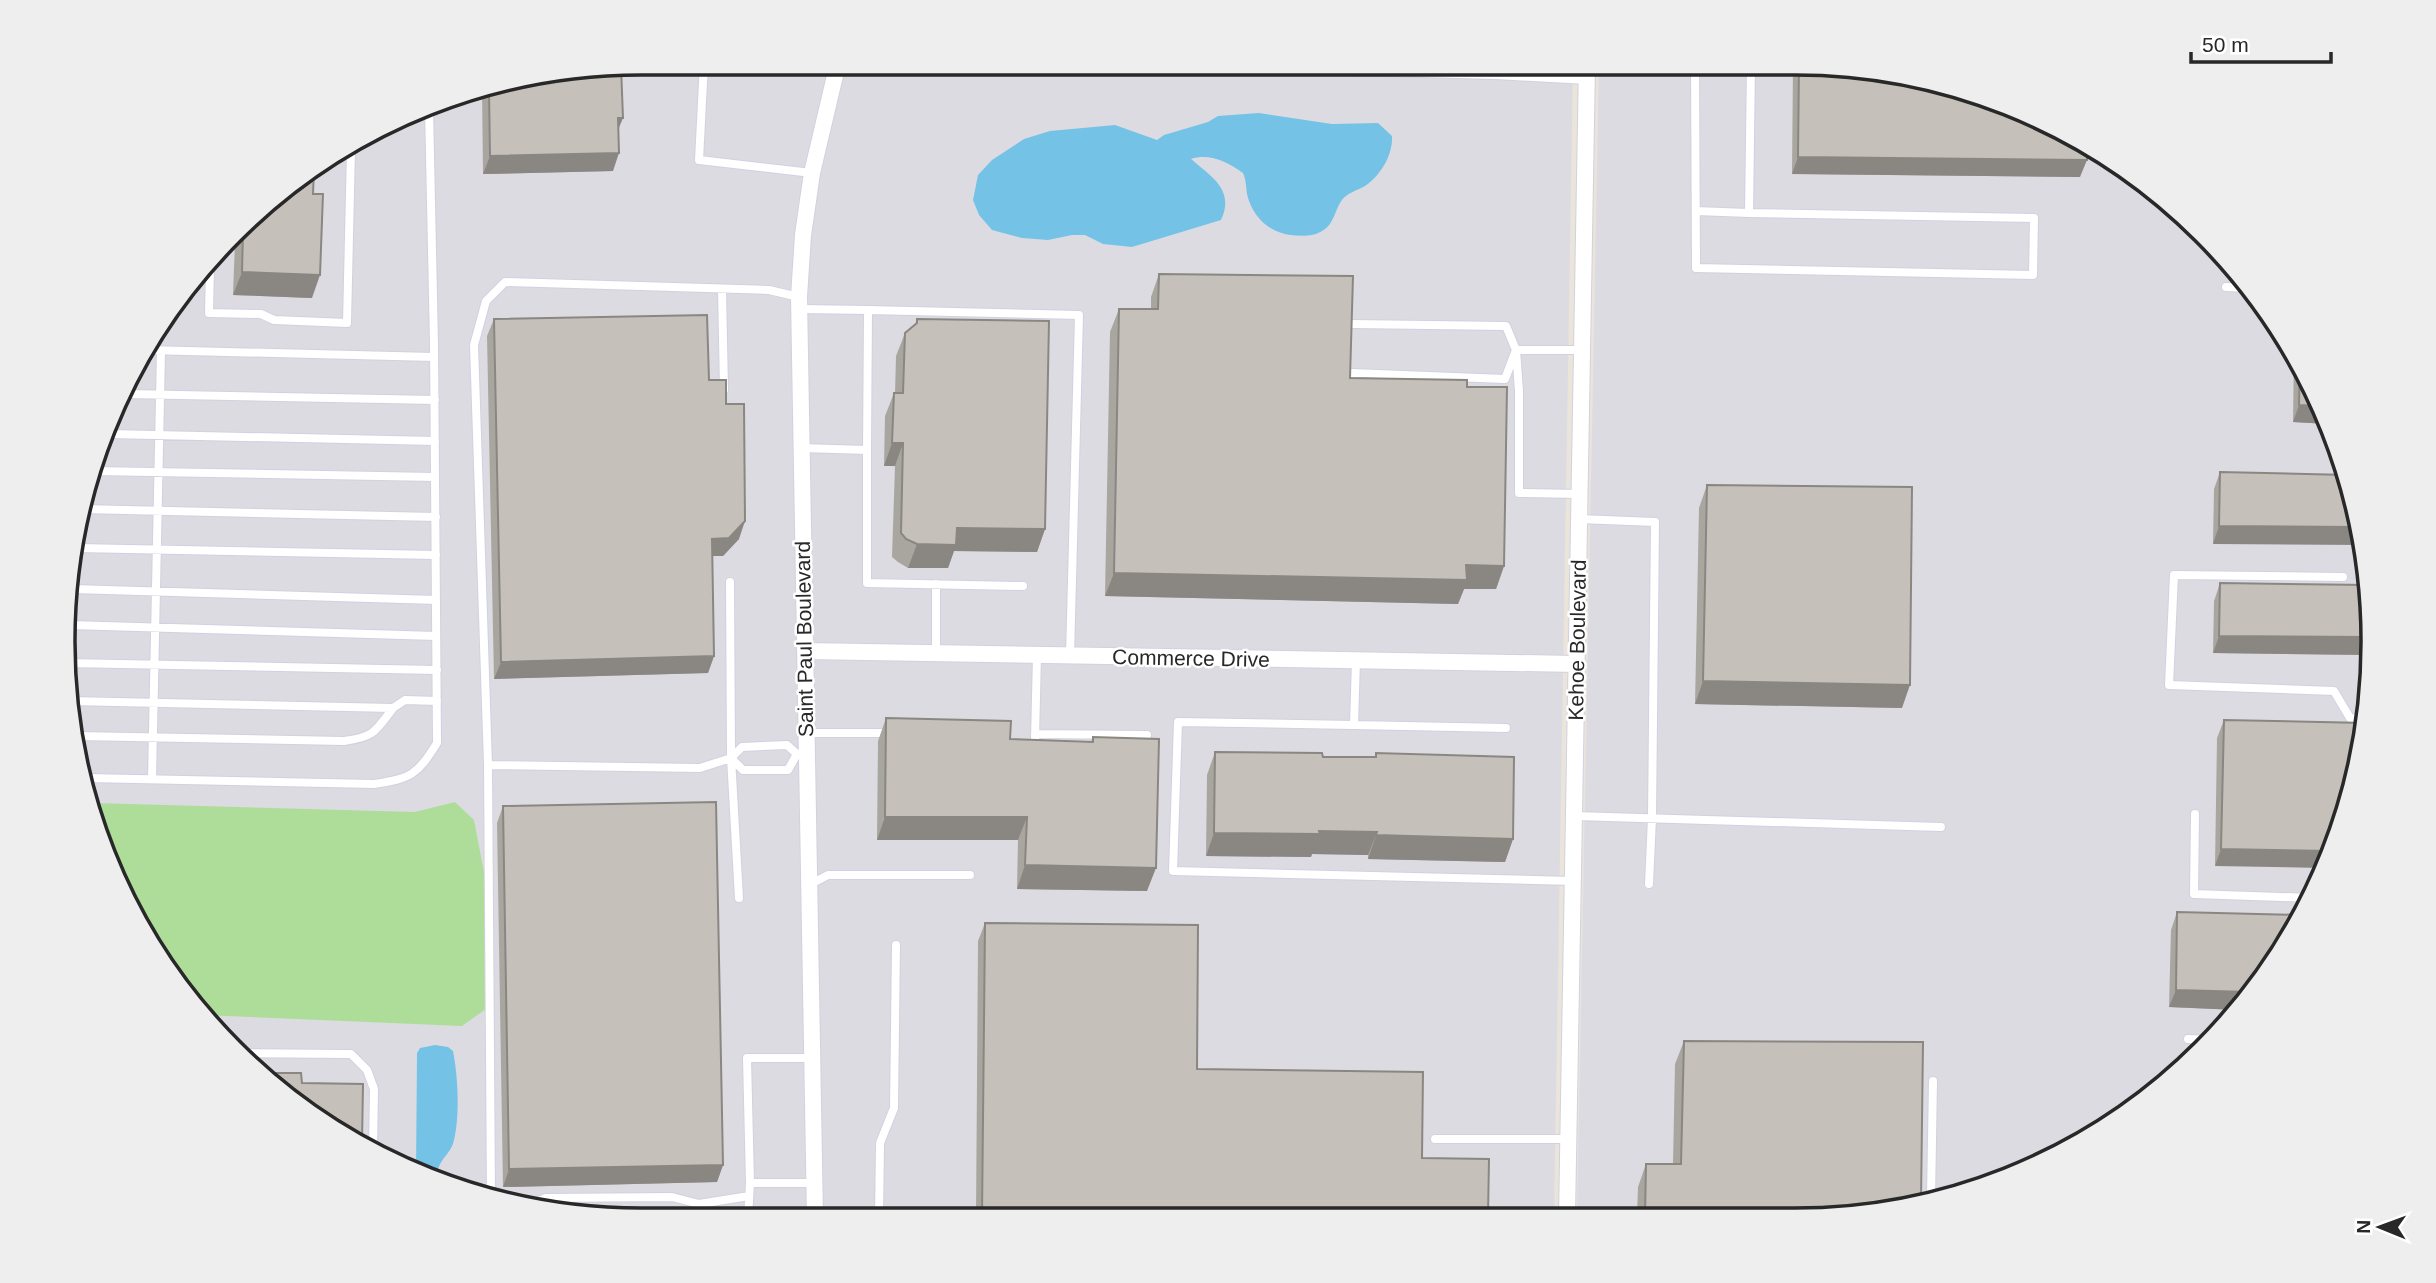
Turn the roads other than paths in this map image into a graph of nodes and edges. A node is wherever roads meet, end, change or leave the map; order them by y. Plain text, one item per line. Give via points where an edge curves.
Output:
1 (703, 75) edge
2 (835, 75) edge
3 (1587, 75) edge
4 (1695, 75) edge
5 (1751, 75) edge
6 (429, 116) edge
7 (351, 156) edge
8 (812, 173) junction
9 (1696, 211) junction
10 (1749, 213) junction
11 (210, 275) edge
12 (2226, 287) dead end
13 (2236, 287) edge
14 (722, 289) junction
15 (799, 303) junction
16 (868, 310) junction
17 (1352, 324) edge
18 (1516, 349) junction
19 (156, 351) edge
20 (161, 351) junction
21 (1582, 351) junction
22 (434, 357) junction
23 (1352, 373) edge
24 (724, 390) edge
25 (133, 394) edge
26 (160, 394) junction
27 (435, 400) junction
28 (115, 434) edge
29 (159, 435) junction
30 (435, 441) junction
31 (801, 447) junction
32 (867, 450) junction
33 (102, 471) edge
34 (159, 472) junction
35 (435, 477) junction
36 (1580, 494) junction
37 (91, 509) edge
38 (158, 510) junction
39 (436, 517) junction
40 (1579, 519) junction
41 (83, 548) edge
42 (157, 550) junction
43 (436, 555) junction
44 (2343, 577) dead end
45 (730, 582) dead end
46 (936, 584) junction
47 (1023, 586) dead end
48 (78, 589) edge
49 (156, 592) junction
50 (436, 600) junction
51 (75, 625) edge
52 (155, 627) junction
53 (436, 636) junction
54 (805, 651) junction
55 (936, 653) junction
56 (1037, 655) junction
57 (1070, 656) junction
58 (1356, 660) junction
59 (76, 663) edge
60 (1577, 664) junction
61 (155, 666) junction
62 (437, 670) junction
63 (78, 701) edge
64 (437, 701) junction
65 (154, 703) junction
66 (393, 708) junction
67 (2355, 718) edge
68 (1354, 725) junction
69 (1506, 728) dead end
70 (806, 733) junction
71 (902, 733) edge
72 (1035, 734) junction
73 (1147, 735) dead end
74 (83, 736) edge
75 (153, 737) junction
76 (1035, 746) edge
77 (802, 754) junction
78 (731, 758) junction
79 (488, 765) junction
80 (93, 778) edge
81 (152, 779) junction
82 (2195, 814) dead end
83 (1575, 816) junction
84 (1652, 818) junction
85 (1941, 827) dead end
86 (970, 875) dead end
87 (1574, 881) junction
88 (1649, 884) dead end
89 (809, 885) junction
90 (739, 898) dead end
91 (2299, 898) edge
92 (896, 945) dead end
93 (2189, 1039) dead end
94 (2197, 1039) edge
95 (253, 1053) edge
96 (813, 1058) junction
97 (1933, 1081) dead end
98 (1435, 1139) dead end
99 (1569, 1139) junction
100 (373, 1140) edge
101 (750, 1183) junction
102 (815, 1183) junction
103 (491, 1187) edge
104 (1931, 1190) edge
105 (749, 1196) junction
106 (543, 1199) edge
107 (748, 1208) edge
108 (815, 1208) edge
109 (879, 1208) edge
110 (1567, 1208) edge

1 - 8 lane via 699,159
2 - 8 street, Saint Paul Boulevard
3 - 21 street, Kehoe Boulevard
4 - 9 lane
5 - 10 lane
6 - 22 lane
7 - 11 lane via 348,323 209,313
8 - 15 street, Saint Paul Boulevard
9 - 10 lane
9 - 10 lane via 1696,268 2033,275 2034,218
12 - 13 lane
14 - 15 lane via 769,290
14 - 24 lane
14 - 79 lane via 505,282 486,301 474,345
15 - 16 lane
15 - 31 street, Saint Paul Boulevard
16 - 32 lane
16 - 57 lane via 1079,315
17 - 18 lane via 1506,326
18 - 21 lane
18 - 23 lane via 1505,379
18 - 36 lane via 1519,493
19 - 20 lane
20 - 22 lane
20 - 26 lane
21 - 36 street, Kehoe Boulevard
22 - 27 lane
25 - 26 lane
26 - 27 lane
26 - 29 lane
27 - 30 lane
28 - 29 lane
29 - 30 lane
29 - 34 lane
30 - 35 lane
31 - 32 lane
31 - 54 street, Saint Paul Boulevard
32 - 46 lane via 867,583
33 - 34 lane
34 - 35 lane
34 - 38 lane
35 - 39 lane
36 - 40 street, Kehoe Boulevard
37 - 38 lane
38 - 39 lane
38 - 42 lane
39 - 43 lane
40 - 60 street, Kehoe Boulevard
40 - 84 lane via 1655,522
41 - 42 lane
42 - 43 lane
42 - 49 lane
43 - 50 lane
44 - 67 lane via 2174,575 2169,685 2334,691 2350,718
45 - 78 lane
46 - 47 lane
46 - 55 lane
48 - 49 lane
49 - 50 lane
49 - 52 lane
50 - 53 lane
51 - 52 lane
52 - 53 lane
52 - 61 lane
53 - 62 lane
54 - 55 street, Commerce Drive
54 - 70 street, Saint Paul Boulevard
55 - 56 street, Commerce Drive
56 - 57 street, Commerce Drive
56 - 72 lane
57 - 58 street, Commerce Drive
58 - 60 street, Commerce Drive
58 - 68 lane
59 - 61 lane
60 - 83 street, Kehoe Boulevard
61 - 62 lane
61 - 65 lane
62 - 64 lane
63 - 65 lane
64 - 66 lane via 405,700
64 - 81 lane via 437,743 423,765 403,780 374,784
65 - 66 lane
65 - 75 lane
66 - 75 lane via 367,738 344,741
68 - 69 lane
68 - 87 lane via 1178,722 1173,871
70 - 71 lane
70 - 77 street, Saint Paul Boulevard
72 - 73 lane
72 - 76 lane
74 - 75 lane
75 - 81 lane
77 - 78 lane via 787,746 742,747
77 - 78 lane via 788,769 743,770
77 - 89 street, Saint Paul Boulevard
78 - 79 lane via 700,768
78 - 90 lane
79 - 103 lane
80 - 81 lane
82 - 91 lane via 2194,894
83 - 84 lane
83 - 87 street, Kehoe Boulevard
84 - 85 lane
84 - 88 lane
86 - 89 lane via 828,875
87 - 99 street, Kehoe Boulevard
89 - 96 street, Saint Paul Boulevard
92 - 109 lane via 894,1108 880,1143
93 - 94 lane
95 - 100 lane via 351,1054 367,1070 374,1089
96 - 101 lane via 747,1058
96 - 102 street, Saint Paul Boulevard
97 - 104 lane
98 - 99 lane
99 - 110 street, Kehoe Boulevard
101 - 102 lane
101 - 105 lane
102 - 108 street, Saint Paul Boulevard
105 - 106 lane via 699,1204 672,1197
105 - 107 lane

